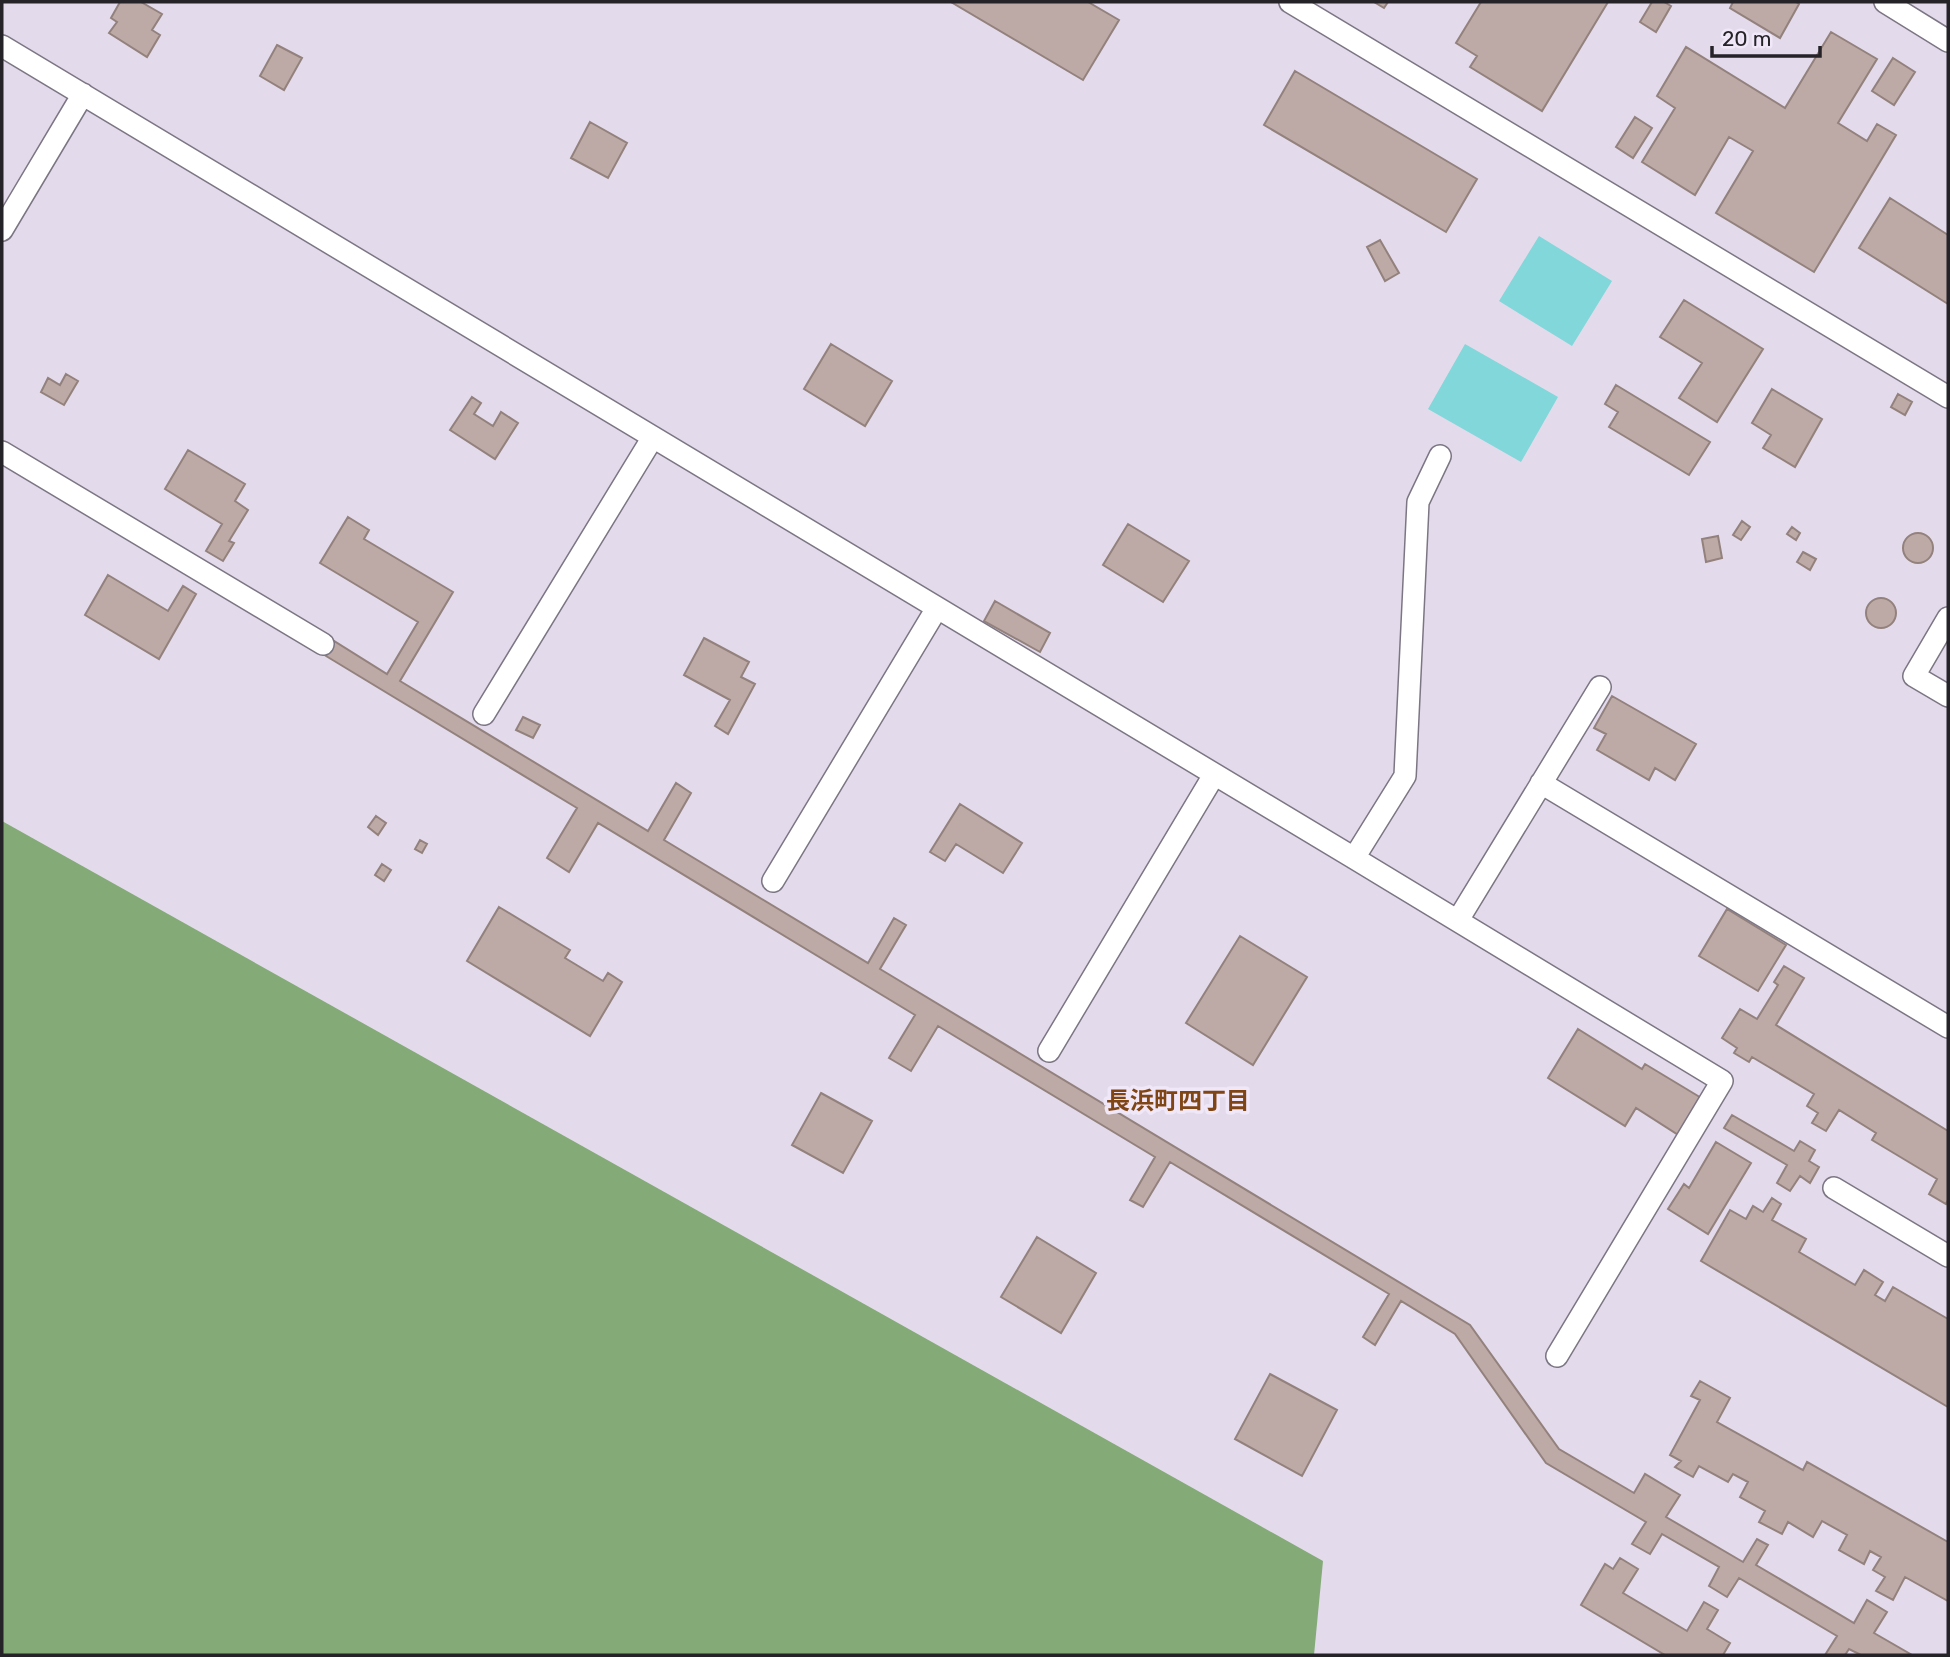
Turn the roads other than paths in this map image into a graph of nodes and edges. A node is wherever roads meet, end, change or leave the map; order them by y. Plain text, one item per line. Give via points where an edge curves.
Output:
1 (1290, 2) edge
2 (1885, 2) edge
3 (1948, 41) edge
4 (2, 46) edge
5 (83, 94) junction
6 (2, 230) edge
7 (1948, 397) edge
8 (653, 437) junction
9 (2, 452) edge
10 (1440, 456) dead end
11 (937, 608) junction
12 (1948, 618) edge
13 (323, 643) dead end
14 (1600, 687) dead end
15 (1948, 696) edge
16 (484, 714) dead end
17 (1214, 775) junction
18 (1541, 783) junction
19 (1354, 858) junction
20 (774, 881) dead end
21 (1458, 920) junction
22 (1948, 1027) edge
23 (1049, 1051) dead end
24 (1834, 1188) dead end
25 (1948, 1256) edge
26 (1558, 1356) dead end

1 - 7 lane
2 - 3 lane
4 - 5 lane
5 - 6 lane
5 - 8 lane
8 - 11 lane
8 - 16 lane
9 - 13 lane
10 - 19 lane via 1418,502 1405,776
11 - 17 lane
11 - 20 lane
12 - 15 lane via 1914,676
14 - 18 lane
17 - 19 lane
17 - 23 lane
18 - 21 lane
18 - 22 lane
19 - 21 lane
21 - 26 lane via 1722,1081
24 - 25 lane

